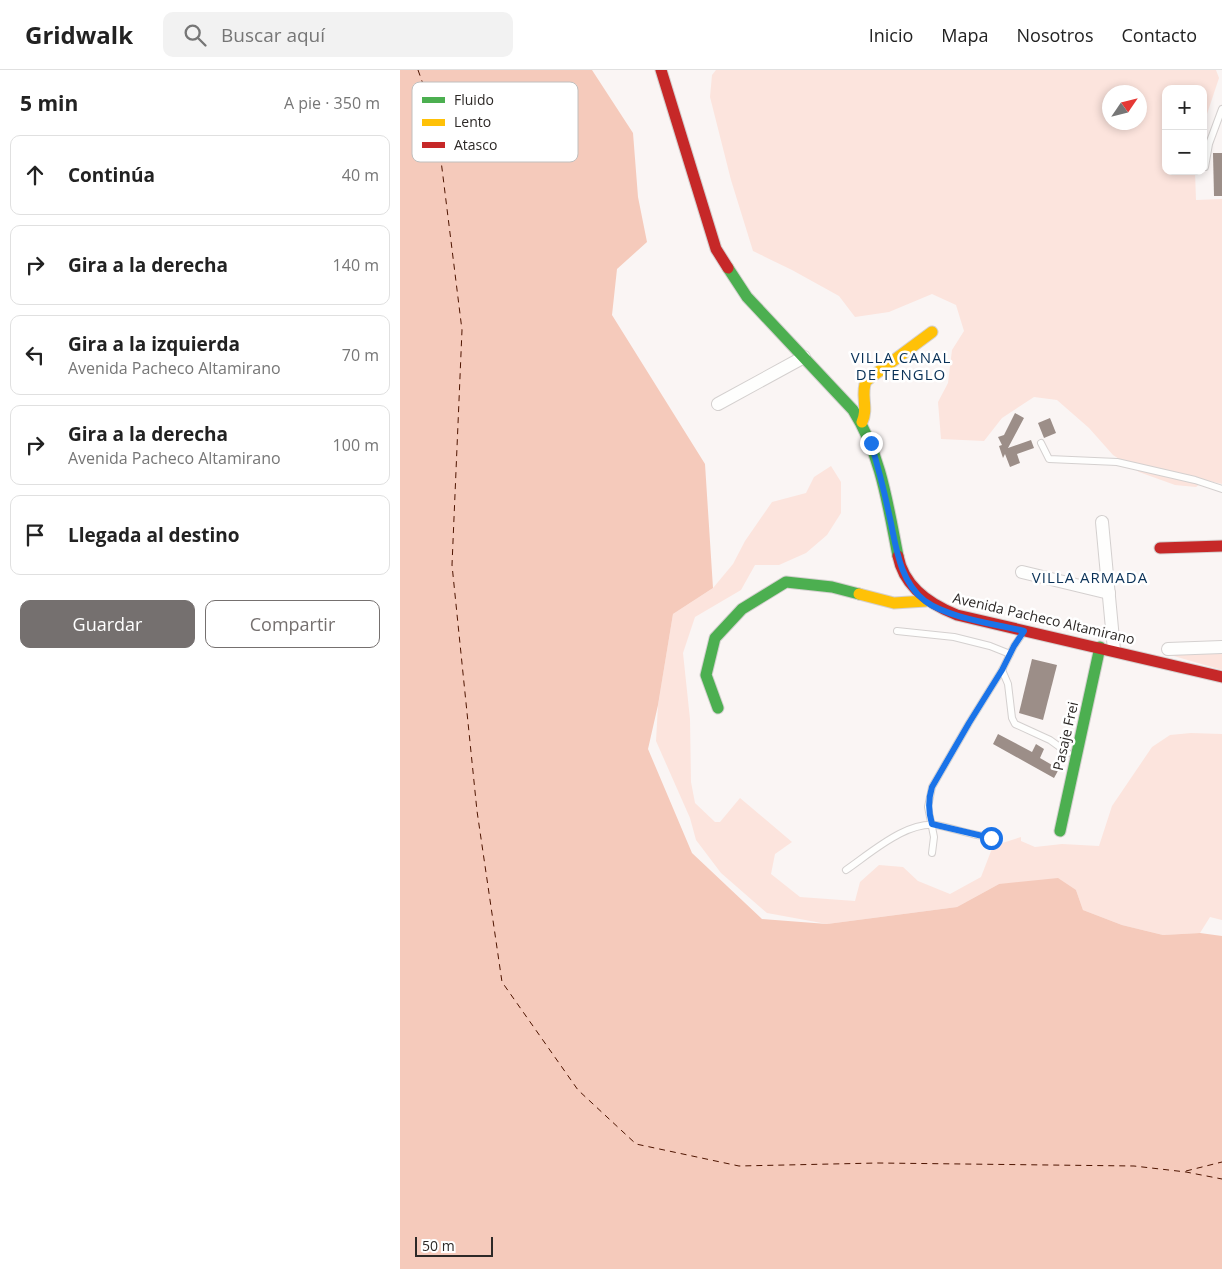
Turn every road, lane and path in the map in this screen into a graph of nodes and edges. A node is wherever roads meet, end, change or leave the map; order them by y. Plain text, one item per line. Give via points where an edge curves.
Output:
1 (661, 70) edge
2 (1222, 109) edge
3 (1207, 156) edge
4 (932, 332) dead end
5 (804, 357) junction
6 (718, 404) dead end
7 (862, 422) junction
8 (1041, 443) dead end
9 (1222, 489) edge
10 (1102, 522) dead end
11 (1222, 546) edge
12 (1160, 548) dead end
13 (1022, 572) dead end
14 (1109, 593) junction
15 (926, 601) junction
16 (897, 631) dead end
17 (1024, 631) junction
18 (1222, 647) edge
19 (1100, 648) junction
20 (1168, 649) dead end
21 (1114, 650) junction
22 (1010, 654) junction
23 (1002, 670) junction
24 (1222, 677) edge
25 (718, 708) dead end
26 (1068, 753) dead end
27 (932, 824) junction
28 (1060, 831) dead end
29 (998, 837) dead end
30 (932, 853) dead end
31 (846, 870) dead end

1 - 5 main road, Avenida Pacheco Altamirano via 716,249 747,297
2 - 3 lane
4 - 7 main road via 866,381 863,387 866,415
5 - 6 street
5 - 7 main road, Avenida Pacheco Altamirano
7 - 15 main road, Avenida Pacheco Altamirano via 878,466 899,562 911,584
8 - 9 lane via 1049,459 1117,462
10 - 14 street
11 - 12 main road
13 - 14 street
14 - 21 street
15 - 17 main road, Avenida Pacheco Altamirano via 958,615
15 - 25 main road via 894,603 832,587 786,582 742,609 715,638 706,675
16 - 22 lane via 954,637
17 - 19 main road, Avenida Pacheco Altamirano
17 - 22 lane
18 - 20 street
19 - 21 main road, Avenida Pacheco Altamirano
19 - 28 main road, Pasaje Frei
21 - 24 main road, Avenida Pacheco Altamirano
22 - 23 lane
23 - 26 lane via 1008,684 1015,724 1050,740
23 - 27 lane via 932,787 928,807
27 - 29 lane
27 - 30 lane
27 - 31 lane via 901,834

